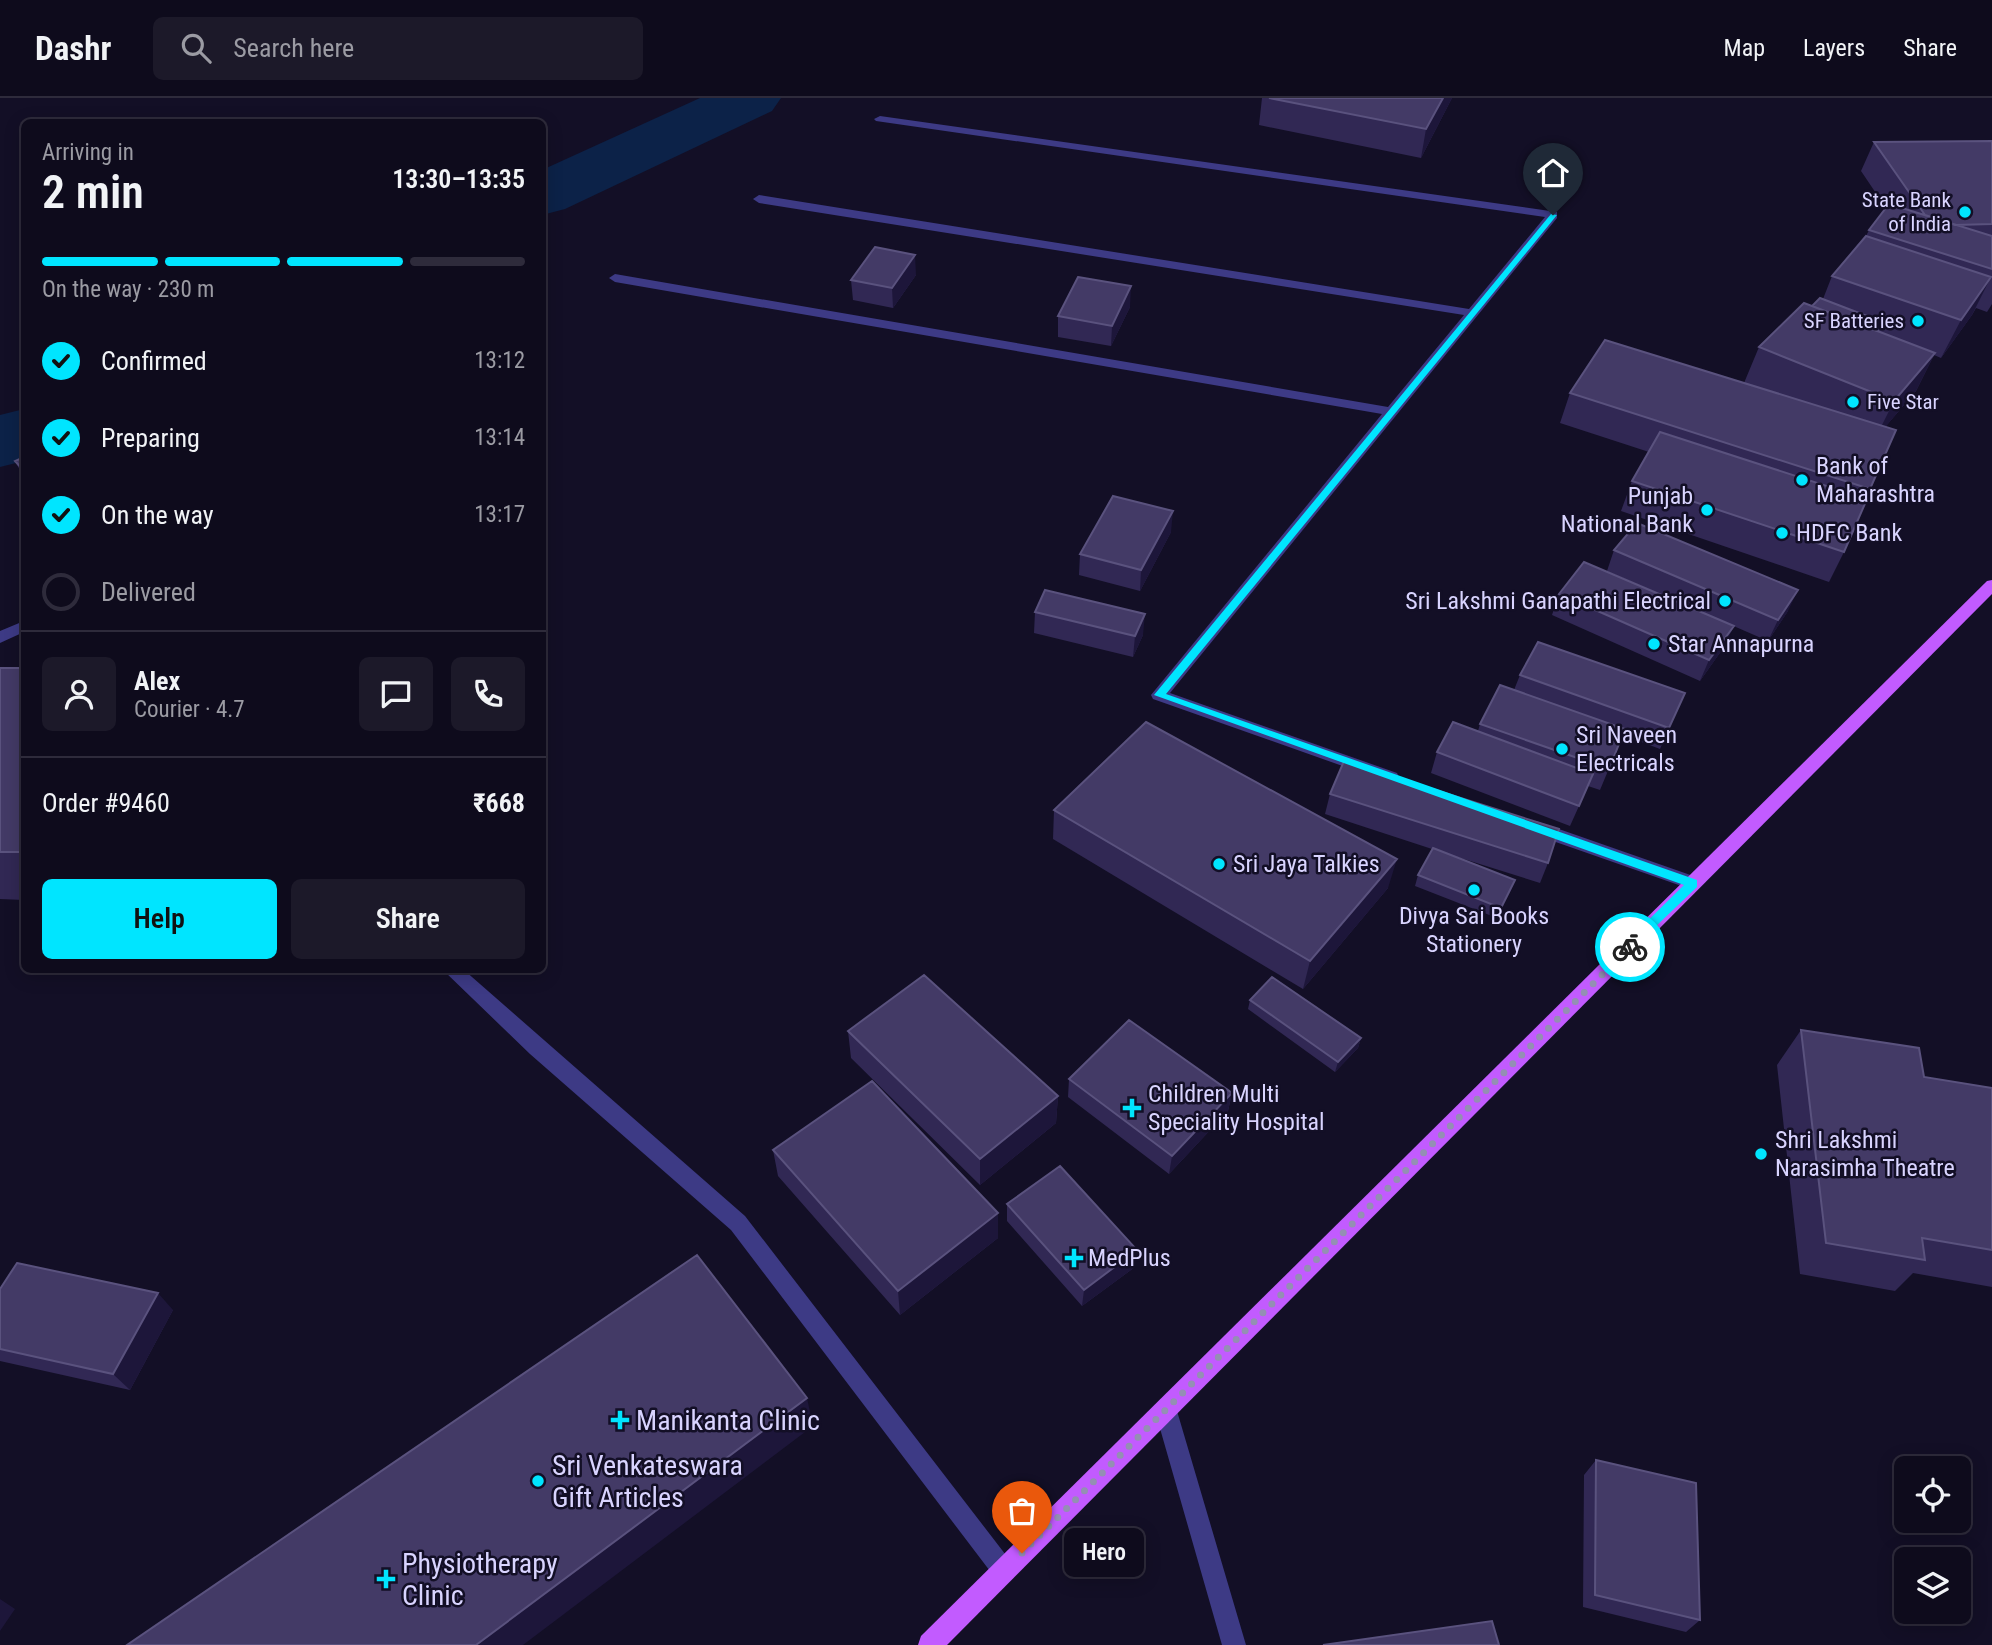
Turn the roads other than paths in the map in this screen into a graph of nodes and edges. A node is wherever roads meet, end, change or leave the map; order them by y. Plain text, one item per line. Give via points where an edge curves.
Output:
1 (880, 119) dead end
2 (759, 199) dead end
3 (615, 278) dead end
4 (1473, 313) junction
5 (1392, 412) junction
6 (1992, 585) edge
7 (21, 628) edge
8 (0, 638) edge
9 (1406, 782) edge
10 (1524, 824) edge
11 (1693, 883) junction
12 (455, 973) edge
13 (1166, 1411) junction
14 (1003, 1571) junction
15 (930, 1645) edge
16 (1234, 1645) edge

1 - 4 street via 1553,215
2 - 4 street
3 - 5 street
4 - 5 street
5 - 9 street via 1159,695
6 - 11 main road
7 - 8 street
10 - 11 street
11 - 13 main road
12 - 14 street via 738,1223
13 - 14 main road
13 - 16 street
14 - 15 main road

